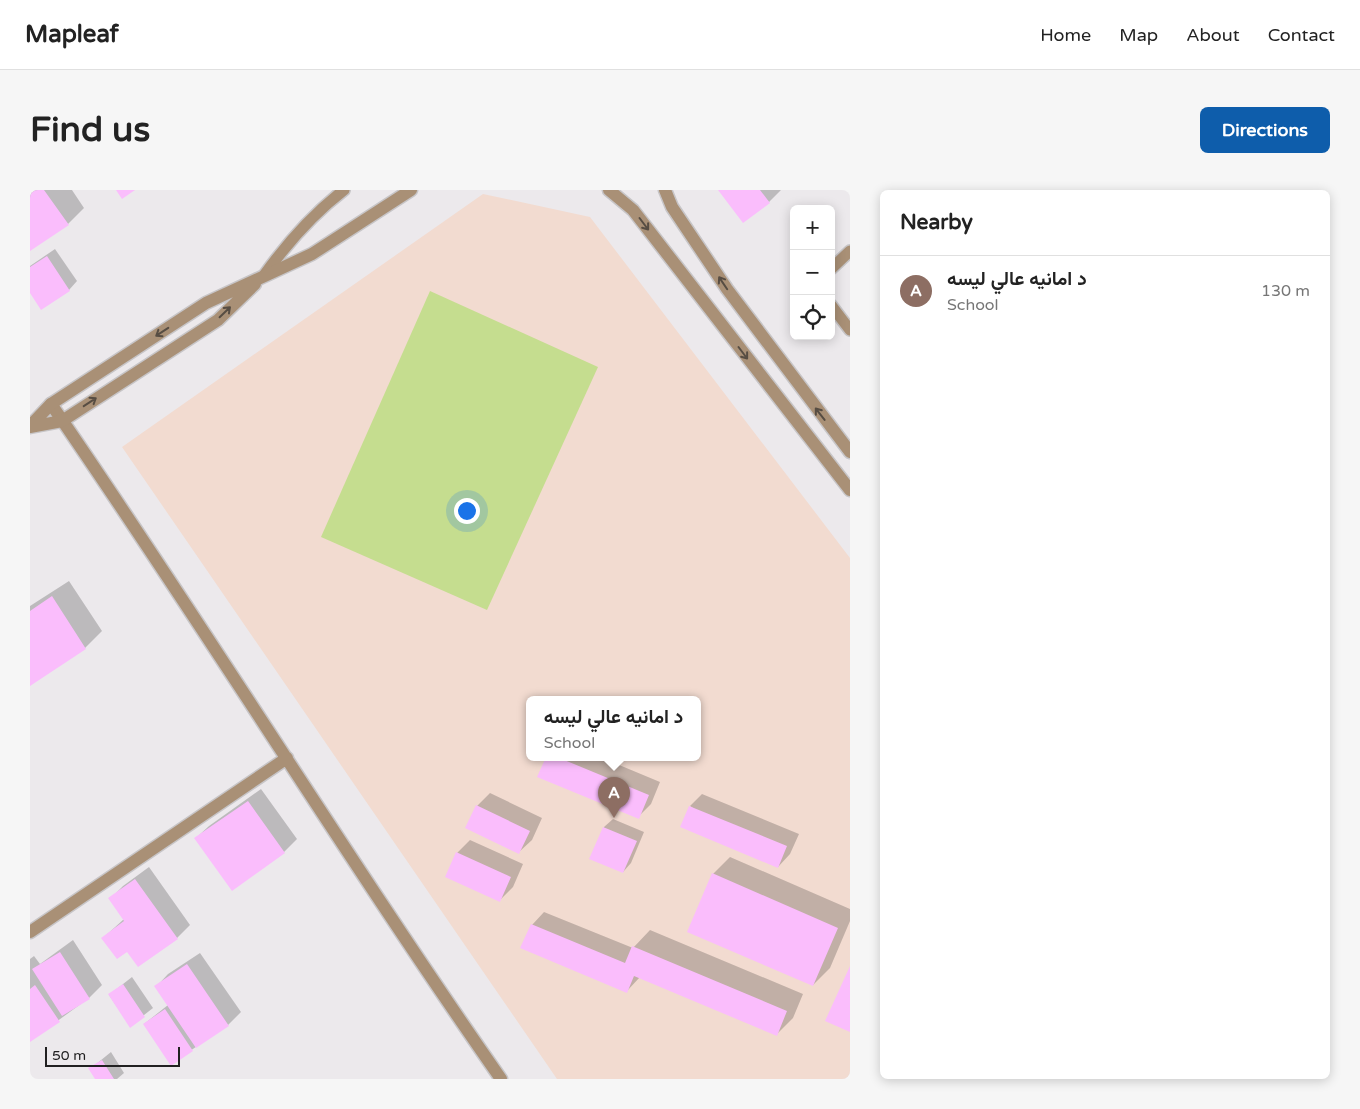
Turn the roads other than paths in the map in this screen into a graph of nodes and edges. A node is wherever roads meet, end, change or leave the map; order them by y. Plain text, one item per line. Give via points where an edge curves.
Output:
1 (344, 190) edge
2 (411, 190) edge
3 (609, 190) edge
4 (664, 190) edge
5 (850, 251) edge
6 (835, 265) edge
7 (265, 274) junction
8 (835, 310) edge
9 (850, 330) edge
10 (51, 404) junction
11 (62, 420) junction
12 (30, 426) edge
13 (850, 452) edge
14 (850, 490) edge
15 (287, 758) junction
16 (30, 932) edge
17 (501, 1079) edge

1 - 7 lane via 322,207 286,244
2 - 7 street via 312,254
3 -> 14 street via 634,210
13 -> 4 street via 727,289
5 - 6 lane
7 -> 10 street via 206,303
11 -> 7 street via 218,320
8 - 9 lane
10 - 11 street
10 - 12 street
11 - 12 street
11 - 15 street
15 - 16 street
15 - 17 street via 433,982

